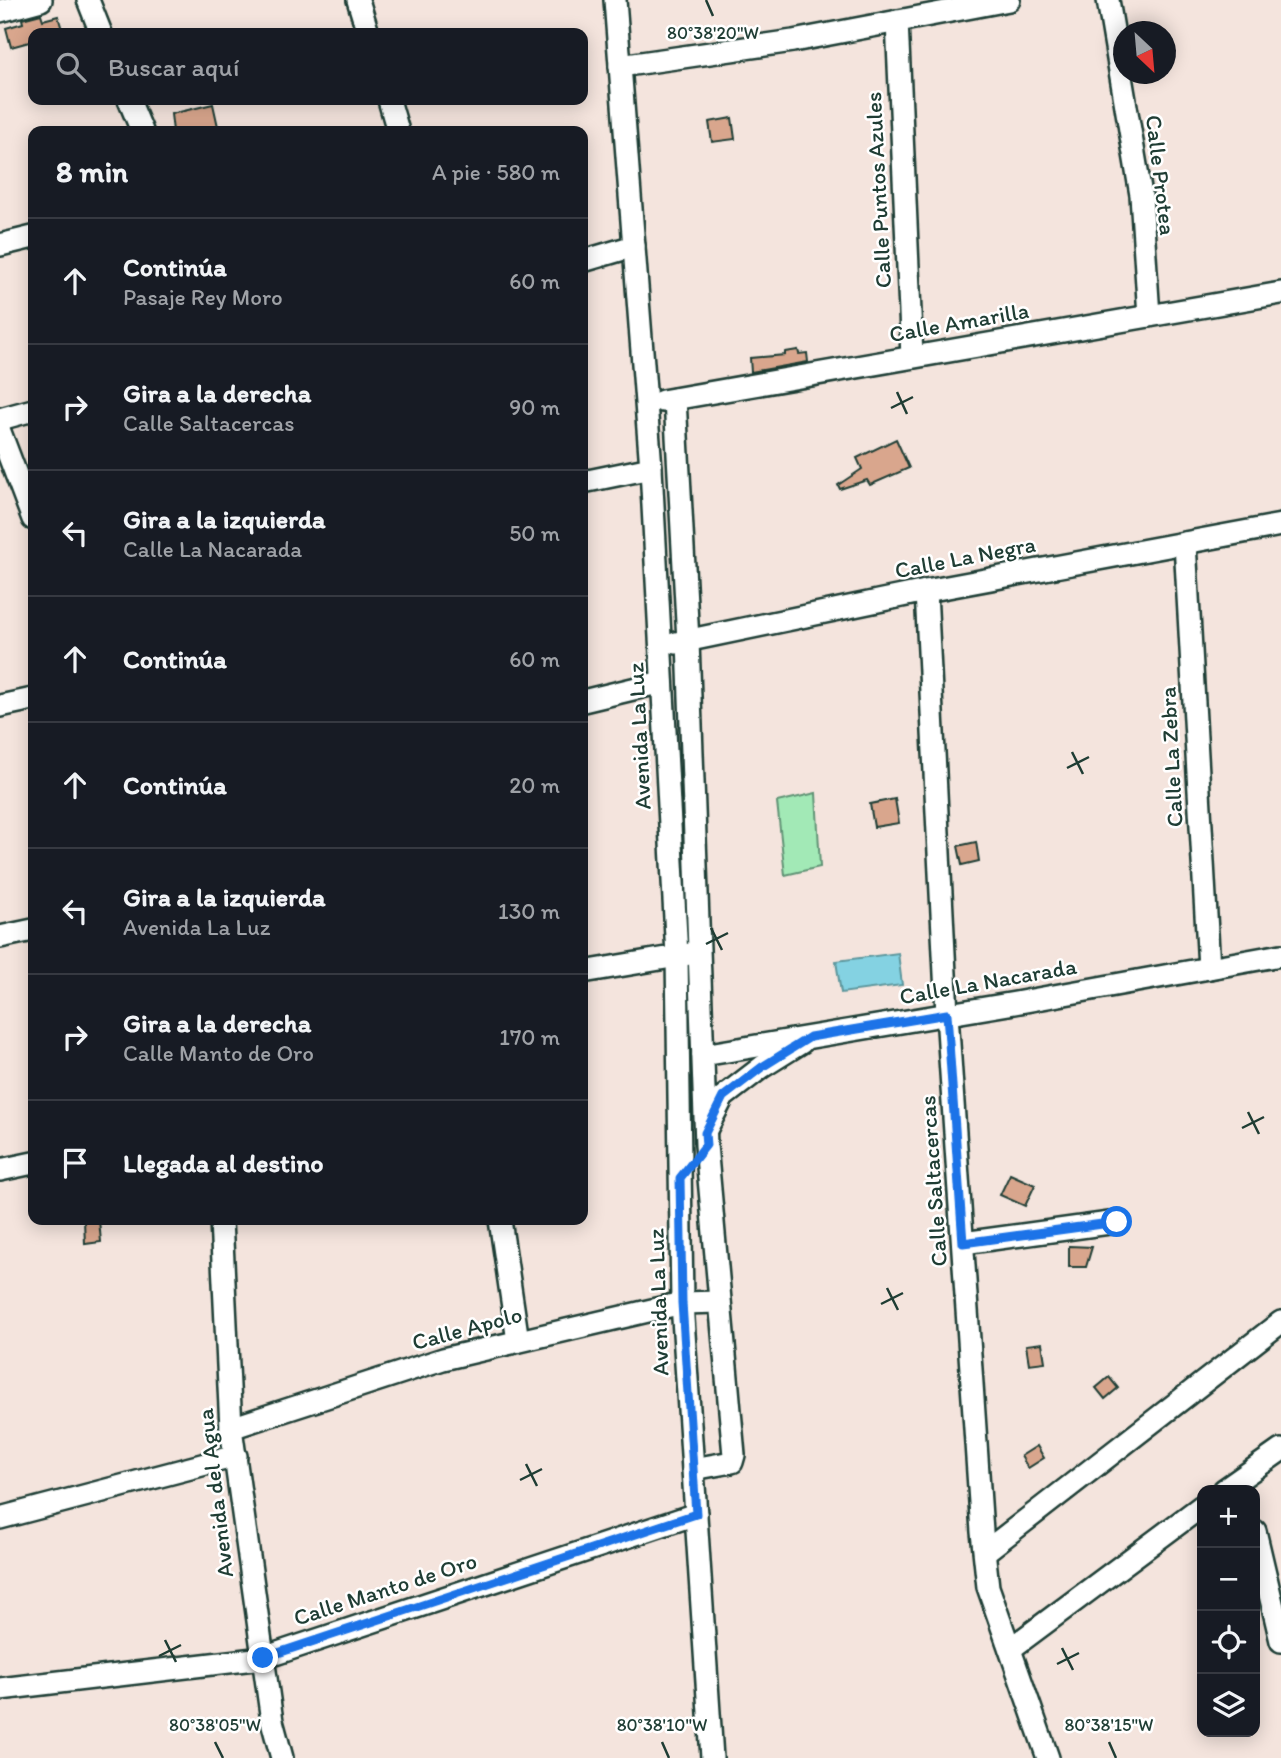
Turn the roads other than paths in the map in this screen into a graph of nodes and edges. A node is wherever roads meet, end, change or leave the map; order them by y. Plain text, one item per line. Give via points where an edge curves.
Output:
1 (41, 0) edge
2 (88, 0) edge
3 (358, 0) edge
4 (615, 0) edge
5 (1009, 0) edge
6 (1108, 0) edge
7 (0, 11) edge
8 (897, 21) junction
9 (99, 28) edge
10 (366, 28) edge
11 (621, 66) junction
12 (131, 105) edge
13 (390, 105) edge
14 (140, 126) edge
15 (397, 126) edge
16 (28, 238) edge
17 (0, 245) edge
18 (634, 246) junction
19 (588, 260) edge
20 (1281, 293) edge
21 (1149, 316) junction
22 (912, 357) junction
23 (675, 399) junction
24 (646, 404) junction
25 (28, 411) edge
26 (0, 419) edge
27 (0, 432) edge
28 (651, 468) junction
29 (588, 481) edge
30 (28, 506) edge
31 (1281, 525) edge
32 (1185, 543) junction
33 (926, 591) junction
34 (688, 641) junction
35 (660, 647) junction
36 (662, 682) junction
37 (28, 700) edge
38 (588, 700) edge
39 (0, 706) edge
40 (28, 931) edge
41 (0, 937) edge
42 (699, 952) junction
43 (1281, 955) edge
44 (677, 956) junction
45 (1209, 968) junction
46 (588, 971) edge
47 (947, 1014) junction
48 (810, 1037) junction
49 (703, 1055) junction
50 (706, 1139) junction
51 (28, 1164) edge
52 (0, 1170) edge
53 (680, 1178) junction
54 (1117, 1222) dead end
55 (221, 1225) edge
56 (501, 1225) edge
57 (963, 1243) junction
58 (720, 1302) junction
59 (682, 1303) junction
60 (1281, 1322) edge
61 (518, 1341) junction
62 (232, 1428) junction
63 (1281, 1450) edge
64 (236, 1456) junction
65 (693, 1469) junction
66 (1237, 1485) edge
67 (1197, 1510) edge
68 (696, 1514) junction
69 (0, 1518) edge
70 (1259, 1548) edge
71 (985, 1552) junction
72 (1281, 1641) edge
73 (1010, 1649) junction
74 (263, 1658) junction
75 (0, 1689) edge
76 (282, 1758) edge
77 (712, 1758) edge
78 (1048, 1758) edge

1 - 7 street
2 - 9 street
3 - 10 street
4 - 11 street, Avenida La Luz
5 - 8 street
6 - 21 street, Calle Protea via 1140,195
8 - 11 street
8 - 22 street, Calle Puntos Azules
11 - 18 street, Avenida La Luz
12 - 14 street
13 - 15 street
16 - 17 street
18 - 19 street
18 - 24 street, Avenida La Luz
20 - 21 street, Calle Amarilla
21 - 22 street, Calle Amarilla
22 - 23 street, Calle Amarilla
23 - 24 street, Calle Amarilla
23 - 34 street
24 - 28 street, Avenida La Luz
25 - 26 street
27 - 30 street
28 - 29 street
28 - 35 street, Avenida La Luz
31 - 32 street, Calle La Negra
32 - 33 street, Calle La Negra
32 - 45 street, Calle La Zebra
33 - 34 street, Calle La Negra
33 - 47 street, Calle Saltacercas
34 - 35 street, Calle La Negra
34 - 42 street
35 - 36 street, Avenida La Luz
36 - 38 street
36 - 44 street, Avenida La Luz
37 - 39 street
40 - 41 street
42 - 44 street
42 - 49 street
43 - 45 street, Calle La Nacarada
44 - 46 street
44 - 53 street, Avenida La Luz
45 - 47 street, Calle La Nacarada
47 - 48 street, Calle La Nacarada
47 - 57 street, Calle Saltacercas
48 - 49 street, Calle La Nacarada
48 - 50 street via 723,1097
49 - 50 street
50 - 53 street
50 - 58 street
51 - 52 street
53 - 59 street, Avenida La Luz
54 - 57 street
55 - 62 street, Avenida del Agua
56 - 61 street
57 - 71 street, Calle Saltacercas
58 - 59 street, Calle Apolo
58 - 65 street via 734,1455 732,1462
59 - 61 street, Calle Apolo
59 - 65 street, Avenida La Luz
60 - 71 street
61 - 62 street, Calle Apolo via 443,1359
62 - 64 street, Avenida del Agua
63 - 66 street
64 - 69 street
64 - 74 street, Avenida del Agua
65 - 68 street, Avenida La Luz
67 - 73 street
68 - 74 street, Calle Manto de Oro
68 - 77 street, Avenida La Luz
70 - 72 street
71 - 73 street, Calle Saltacercas via 988,1587
73 - 78 street, Calle Saltacercas
74 - 75 street, Calle Manto de Oro
74 - 76 street, Avenida del Agua

